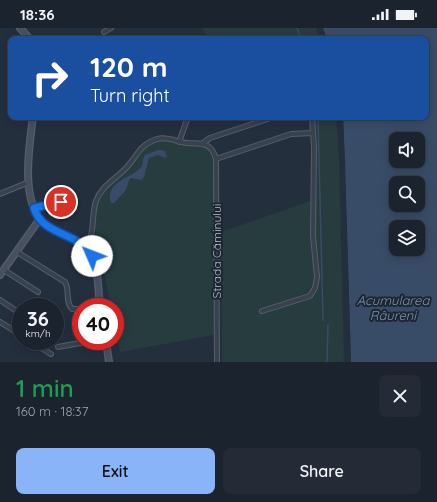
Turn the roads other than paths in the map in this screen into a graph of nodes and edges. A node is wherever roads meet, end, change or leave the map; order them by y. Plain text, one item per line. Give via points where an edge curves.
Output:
1 (20, 28) edge
2 (111, 28) edge
3 (104, 32) dead end
4 (27, 36) edge
5 (33, 120) edge
6 (187, 120) edge
7 (265, 120) edge
8 (312, 120) edge
9 (313, 133) junction
10 (179, 142) junction
11 (204, 143) junction
12 (216, 158) junction
13 (29, 182) junction
14 (0, 194) edge
15 (61, 202) dead end
16 (34, 208) junction
17 (40, 220) junction
18 (86, 248) junction
19 (17, 252) junction
20 (4, 270) junction
21 (0, 275) edge
22 (38, 292) dead end
23 (99, 298) edge
24 (0, 300) edge
25 (12, 308) edge
26 (72, 309) edge
27 (262, 311) dead end
28 (0, 322) edge
29 (12, 329) edge
30 (45, 350) edge
31 (107, 350) edge
32 (51, 354) dead end
33 (109, 362) edge
34 (217, 362) edge

1 - 4 street
2 - 3 street
5 - 13 street via 28,158
6 - 10 street
7 - 11 street via 210,138
8 - 9 street
9 - 12 street via 291,134
9 - 27 street via 313,236 317,284 310,296
10 - 11 street
10 - 18 street via 162,138 142,147 126,168 105,186 96,201 90,241
11 - 12 street
12 - 34 street, Strada Căminului
13 - 14 street
13 - 16 street
15 - 16 street
16 - 17 street
17 - 18 street
17 - 19 street
18 - 23 street via 93,262
19 - 20 street
19 - 26 street via 65,282
20 - 21 street
20 - 22 street
24 - 25 street
28 - 29 street
30 - 32 street
31 - 33 street

